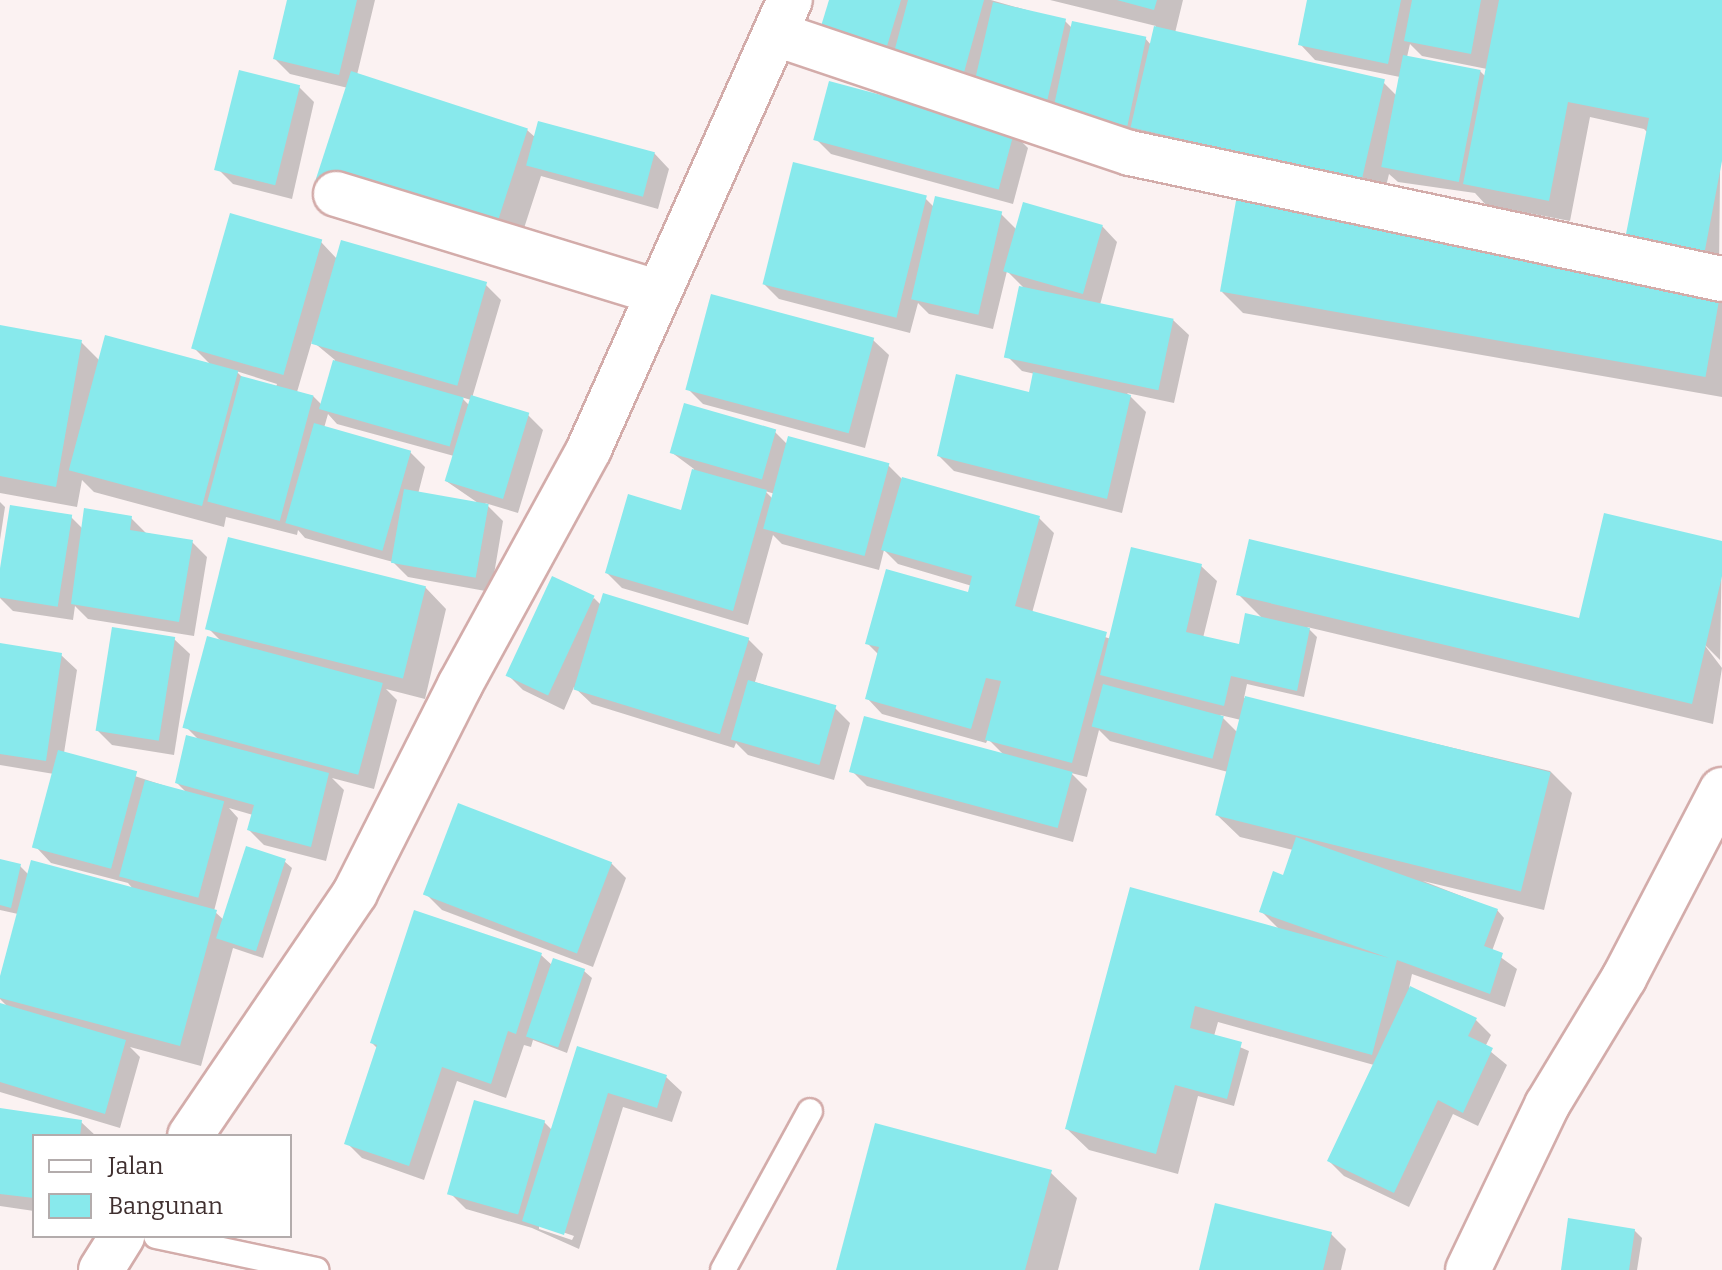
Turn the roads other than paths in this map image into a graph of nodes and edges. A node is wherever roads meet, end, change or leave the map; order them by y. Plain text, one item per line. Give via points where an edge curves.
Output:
1 (783, 17) edge
2 (336, 194) dead end
3 (1722, 279) edge
4 (657, 292) junction
5 (1722, 790) edge
6 (810, 1111) dead end
7 (191, 1134) edge
8 (121, 1238) edge
9 (165, 1238) edge
10 (101, 1270) edge
11 (316, 1270) edge
12 (723, 1270) edge
13 (1468, 1270) edge

1 - 3 street via 1130,153
1 - 4 street
2 - 4 street
4 - 7 street via 589,449 460,685 355,893
5 - 13 street via 1624,978 1547,1105
6 - 12 lane
8 - 10 street
9 - 11 lane

